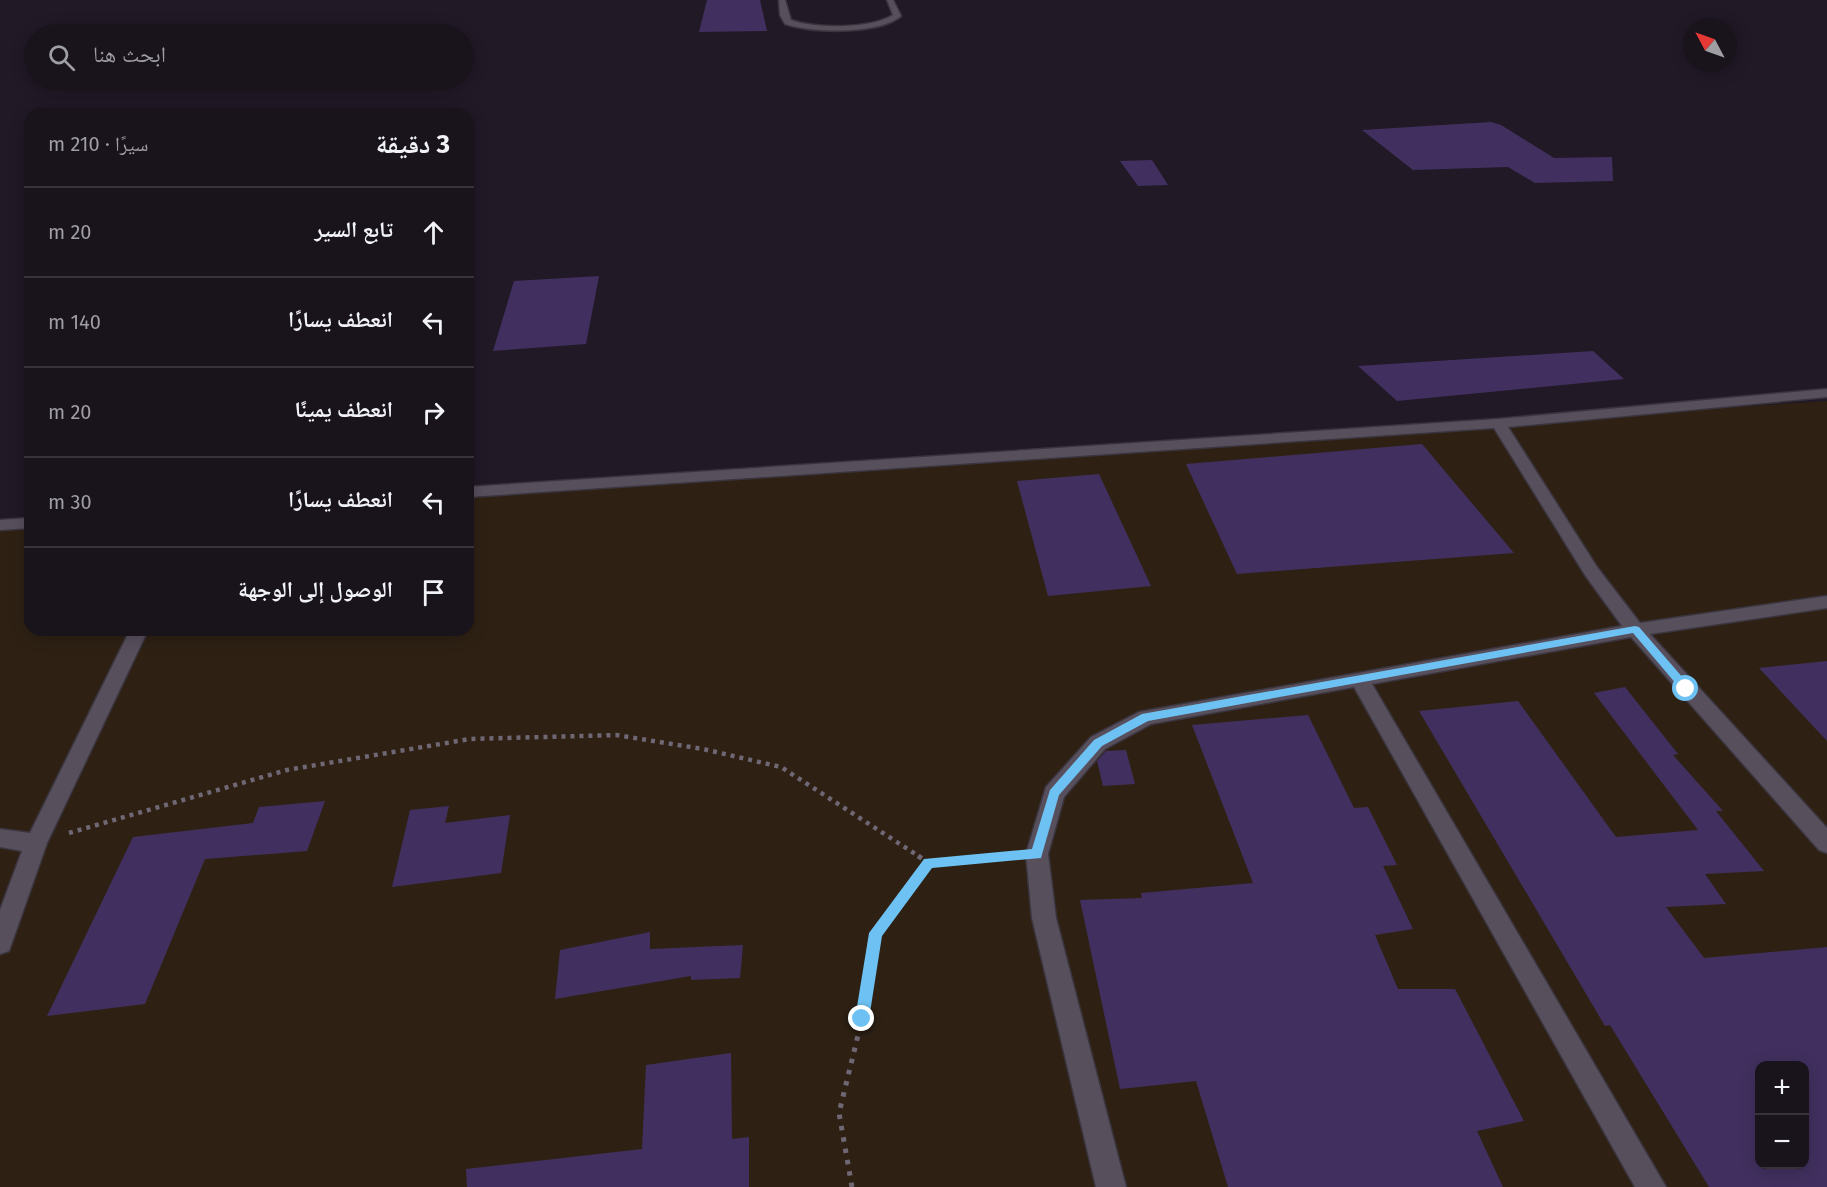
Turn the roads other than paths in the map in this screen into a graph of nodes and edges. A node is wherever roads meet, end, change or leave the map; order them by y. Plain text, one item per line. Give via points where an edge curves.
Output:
1 (782, 0) edge
2 (890, 0) edge
3 (1827, 393) edge
4 (1498, 423) junction
5 (474, 492) edge
6 (24, 523) edge
7 (0, 525) edge
8 (1827, 602) edge
9 (1635, 630) junction
10 (136, 636) edge
11 (1359, 679) junction
12 (0, 838) edge
13 (36, 843) junction
14 (1827, 843) edge
15 (0, 943) edge
16 (1111, 1187) edge
17 (1651, 1187) edge

1 - 2 lane via 783,15 788,21 801,26 850,27 893,20 897,16
3 - 4 lane
4 - 5 lane
4 - 9 lane via 1584,561
6 - 7 lane
8 - 9 lane
9 - 11 lane
9 - 14 lane
10 - 13 lane
11 - 16 lane via 1146,717 1098,743 1054,793 1037,854 1044,918
11 - 17 lane
12 - 13 lane
13 - 15 lane

